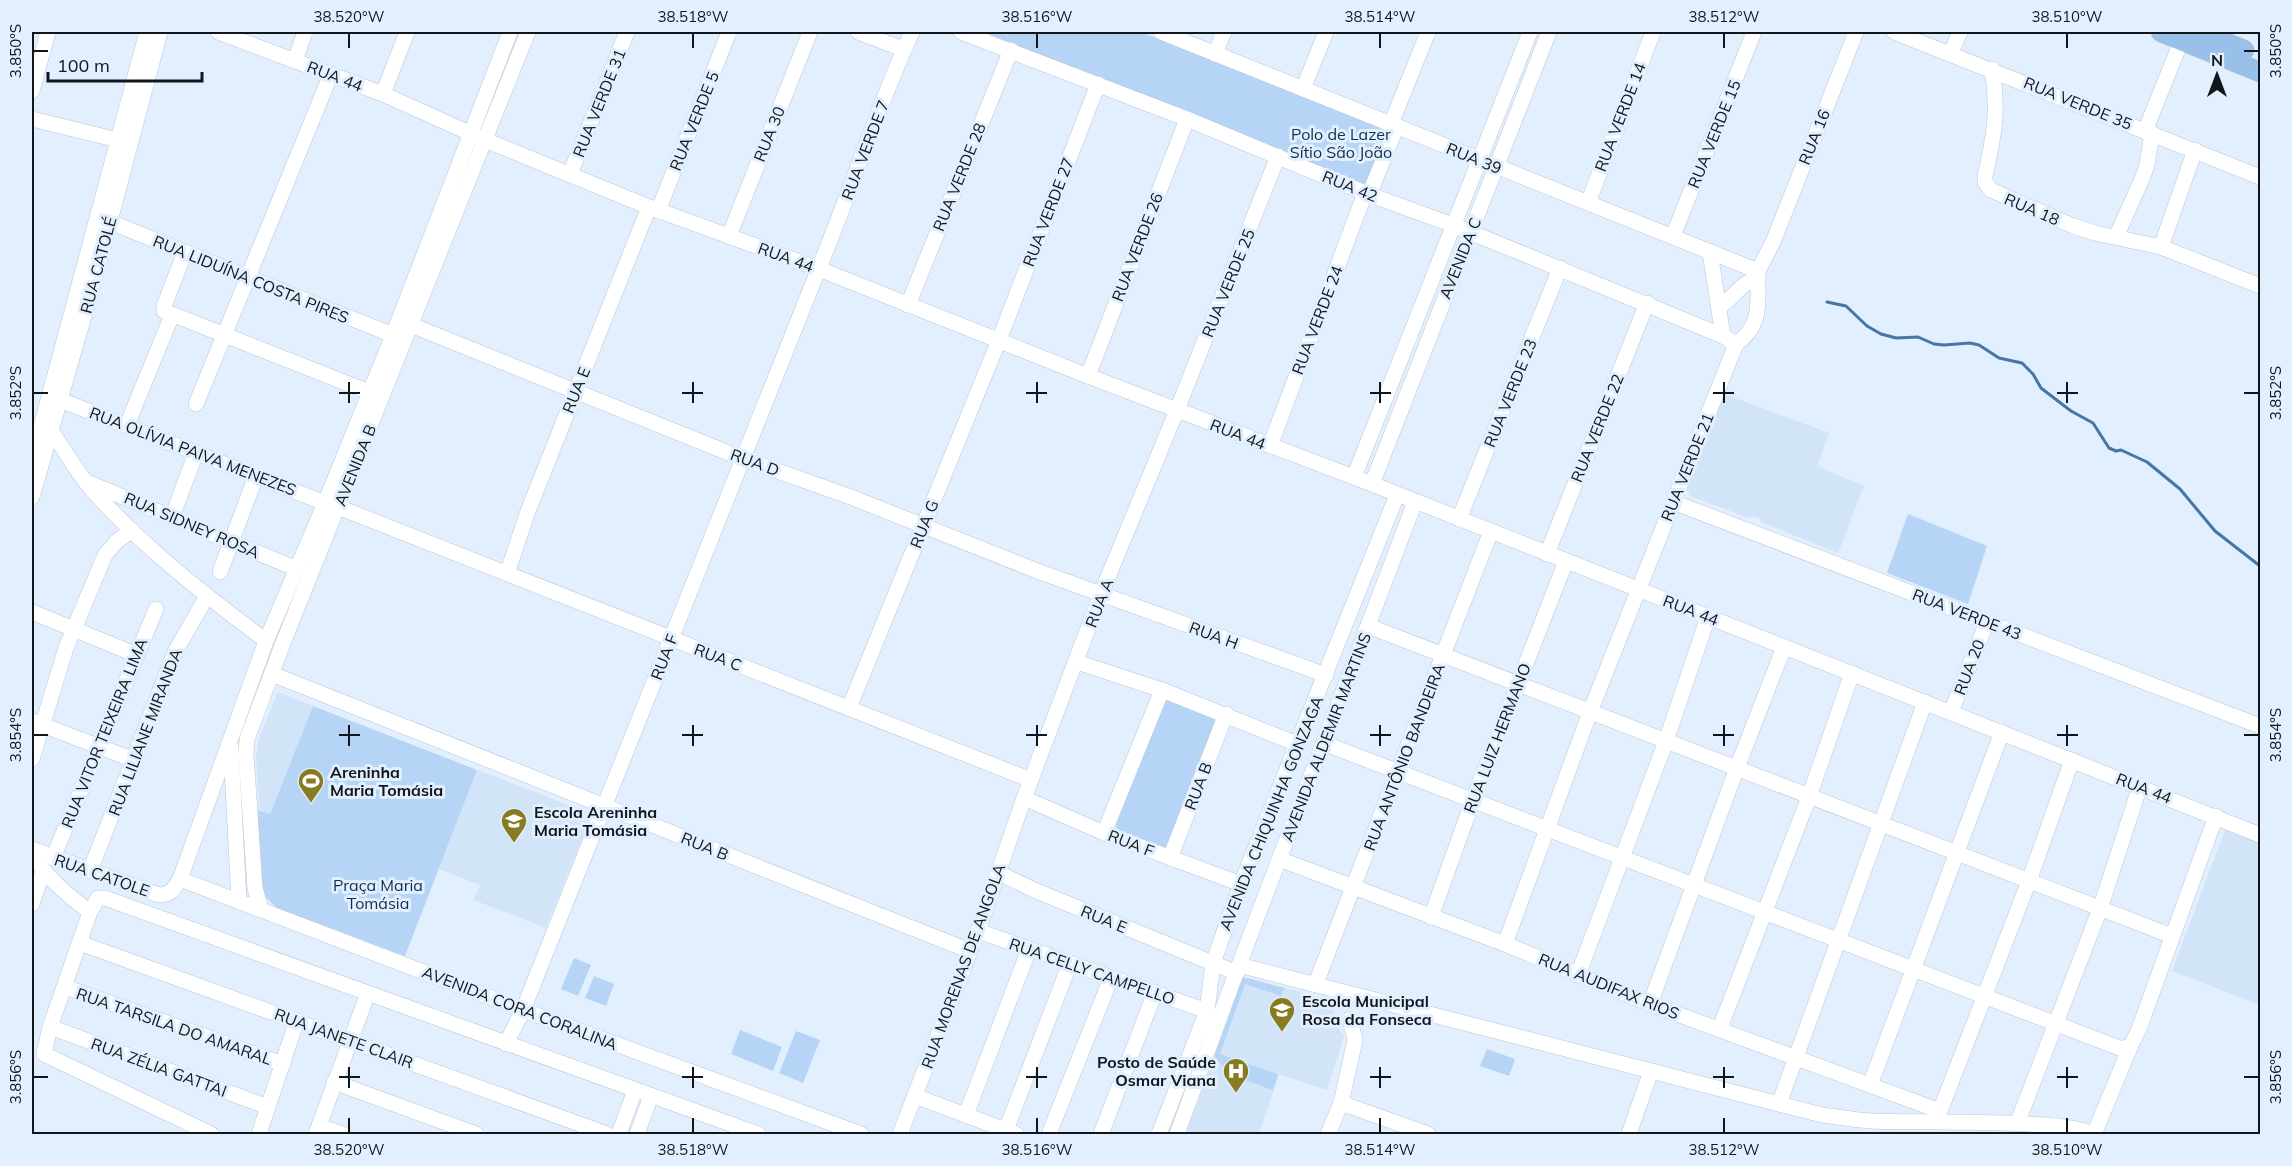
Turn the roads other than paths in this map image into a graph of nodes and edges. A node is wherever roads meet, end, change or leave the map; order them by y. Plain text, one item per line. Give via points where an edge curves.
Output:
1 (48, 32) edge
2 (147, 32) edge
3 (160, 32) edge
4 (218, 32) edge
5 (305, 32) edge
6 (407, 32) edge
7 (510, 32) edge
8 (528, 32) edge
9 (627, 32) edge
10 (729, 32) edge
11 (810, 32) edge
12 (858, 32) edge
13 (912, 32) edge
14 (961, 32) edge
15 (1161, 32) edge
16 (1224, 32) edge
17 (1326, 32) edge
18 (1428, 32) edge
19 (1530, 32) edge
20 (1549, 32) edge
21 (1653, 32) edge
22 (1754, 32) edge
23 (1856, 32) edge
24 (1894, 32) edge
25 (1960, 32) edge
26 (2179, 34) edge
27 (903, 50) junction
28 (1011, 50) junction
29 (1952, 53) junction
30 (1215, 54) junction
31 (2260, 57) edge
32 (295, 60) junction
33 (1992, 69) junction
34 (2260, 72) edge
35 (331, 74) junction
36 (1098, 84) junction
37 (1303, 89) junction
38 (32, 91) edge
39 (383, 94) junction
40 (32, 119) edge
41 (1187, 119) junction
42 (1394, 125) junction
43 (2148, 132) junction
44 (479, 137) junction
45 (118, 140) junction
46 (2195, 150) junction
47 (1278, 156) junction
48 (1479, 160) junction
49 (1496, 167) junction
50 (570, 174) junction
51 (2260, 177) edge
52 (1367, 194) junction
53 (1588, 203) junction
54 (653, 209) junction
55 (110, 222) junction
56 (1453, 225) junction
57 (1470, 232) junction
58 (729, 236) junction
59 (1673, 236) junction
60 (2116, 237) junction
61 (2161, 247) junction
62 (185, 252) junction
63 (1710, 252) junction
64 (1560, 268) junction
65 (819, 269) junction
66 (1758, 274) junction
67 (247, 277) junction
68 (86, 283) junction
69 (2260, 286) edge
70 (1647, 303) junction
71 (908, 305) junction
72 (1719, 307) junction
73 (172, 315) junction
74 (411, 325) junction
75 (224, 335) junction
76 (393, 335) junction
77 (999, 340) junction
78 (1730, 340) junction
79 (1088, 376) junction
80 (369, 392) junction
81 (575, 392) junction
82 (60, 400) junction
83 (196, 404) dead end
84 (1177, 410) junction
85 (38, 414) edge
86 (127, 426) junction
87 (51, 431) junction
88 (1270, 446) junction
89 (196, 453) junction
90 (741, 458) junction
91 (32, 460) edge
92 (256, 476) junction
93 (1354, 477) junction
94 (87, 482) junction
95 (1372, 484) junction
96 (1397, 495) junction
97 (32, 497) edge
98 (1415, 502) junction
99 (1673, 502) junction
100 (332, 505) junction
101 (172, 517) junction
102 (1459, 519) junction
103 (923, 526) junction
104 (132, 530) junction
105 (1491, 531) junction
106 (231, 542) junction
107 (1547, 554) junction
108 (1566, 561) junction
109 (297, 569) junction
110 (220, 572) dead end
111 (507, 574) junction
112 (1640, 590) junction
113 (1101, 594) junction
114 (207, 596) junction
115 (156, 609) dead end
116 (32, 612) edge
117 (1708, 617) junction
118 (1987, 622) junction
119 (1368, 627) junction
120 (74, 628) junction
121 (672, 639) junction
122 (266, 641) junction
123 (1784, 647) junction
124 (137, 655) junction
125 (1444, 656) junction
126 (1077, 662) junction
127 (1852, 673) junction
128 (272, 674) junction
129 (1326, 675) junction
130 (1518, 684) junction
131 (1162, 690) junction
132 (1925, 702) junction
133 (849, 708) junction
134 (1590, 712) junction
135 (1951, 712) junction
136 (1226, 714) junction
137 (37, 722) edge
138 (2260, 726) edge
139 (2002, 732) junction
140 (231, 738) junction
141 (1666, 741) junction
142 (1323, 743) junction
143 (1297, 744) junction
144 (100, 746) junction
145 (32, 759) edge
146 (134, 760) junction
147 (2072, 760) junction
148 (1737, 768) junction
149 (1397, 771) junction
150 (1030, 780) junction
151 (2140, 786) junction
152 (1809, 796) junction
153 (1024, 798) junction
154 (1473, 800) junction
155 (605, 806) junction
156 (2216, 816) junction
157 (1881, 824) junction
158 (1547, 829) junction
159 (1104, 833) junction
160 (2260, 835) edge
161 (32, 852) edge
162 (1957, 853) junction
163 (53, 858) junction
164 (1170, 858) junction
165 (1623, 858) junction
166 (1279, 860) junction
167 (43, 871) junction
168 (90, 871) junction
169 (997, 872) junction
170 (2029, 881) junction
171 (1241, 884) junction
172 (176, 885) junction
173 (1693, 885) junction
174 (1353, 888) junction
175 (239, 902) junction
176 (32, 904) edge
177 (92, 907) junction
178 (2100, 909) junction
179 (261, 910) junction
180 (1766, 913) junction
181 (1431, 917) junction
182 (978, 931) junction
183 (2172, 936) junction
184 (1838, 941) junction
185 (80, 943) junction
186 (1505, 944) junction
187 (1029, 949) junction
188 (970, 951) junction
189 (1070, 963) junction
190 (1213, 963) junction
191 (1238, 969) junction
192 (1914, 970) junction
193 (1578, 975) junction
194 (1111, 978) junction
195 (1316, 983) junction
196 (65, 987) junction
197 (1155, 992) junction
198 (368, 993) junction
199 (1985, 997) junction
200 (1650, 1004) junction
201 (1223, 1008) junction
202 (523, 1010) junction
203 (1207, 1011) junction
204 (1350, 1019) dead end
205 (297, 1020) junction
206 (2055, 1024) junction
207 (50, 1027) junction
208 (1720, 1029) junction
209 (349, 1040) junction
210 (506, 1044) junction
211 (2130, 1045) junction
212 (38, 1052) edge
213 (1795, 1056) junction
214 (283, 1064) junction
215 (1651, 1071) junction
216 (334, 1082) junction
217 (1870, 1085) junction
218 (635, 1090) junction
219 (651, 1096) junction
220 (915, 1096) junction
221 (1341, 1103) junction
222 (1779, 1104) junction
223 (268, 1107) junction
224 (966, 1115) junction
225 (1938, 1116) junction
226 (2017, 1124) junction
227 (1916, 1128) edge
228 (317, 1130) edge
229 (1011, 1132) edge
230 (211, 1134) edge
231 (260, 1134) edge
232 (343, 1134) edge
233 (476, 1134) edge
234 (607, 1134) edge
235 (619, 1134) edge
236 (637, 1134) edge
237 (758, 1134) edge
238 (861, 1134) edge
239 (900, 1134) edge
240 (1049, 1134) edge
241 (1101, 1134) edge
242 (1159, 1134) edge
243 (1177, 1134) edge
244 (1328, 1134) edge
245 (1428, 1134) edge
246 (1629, 1134) edge
247 (2093, 1134) edge

1 - 38 street
2 - 45 street, RUA CATOLÉ
3 - 55 street, RUA CATOLÉ
4 - 32 street, RUA 44
5 - 32 street
6 - 39 street
7 - 44 street, AVENIDA B
8 - 44 street, AVENIDA B
9 - 50 street, RUA VERDE 31
10 - 54 street, RUA VERDE 5
11 - 58 street, RUA 30
12 - 27 street
13 - 27 street, RUA VERDE 7
14 - 28 street, RUA 42
15 - 30 street, RUA 39
16 - 30 street
17 - 37 street
18 - 42 street, RUA VERDE 24
19 - 48 street, AVENIDA C
20 - 49 street, AVENIDA C
21 - 53 street, RUA VERDE 14
22 - 59 street, RUA VERDE 15
23 - 66 street, RUA 16
24 - 29 street, RUA VERDE 35
25 - 29 street
26 - 31 main road
26 - 34 main road
26 - 43 street
27 - 65 street, RUA VERDE 7
28 - 36 street, RUA 42
28 - 71 street, RUA VERDE 28
29 - 33 street, RUA VERDE 35
30 - 37 street, RUA 39
32 - 35 street, RUA 44
33 - 43 street, RUA VERDE 35
33 - 60 street, RUA 18 via 1995,130 1985,176 1987,186 2073,226
35 - 39 street, RUA 44
35 - 67 street
36 - 41 street, RUA 42
36 - 77 street, RUA VERDE 27
37 - 42 street, RUA 39
39 - 44 street, RUA 44
40 - 45 street
41 - 47 street, RUA 42
41 - 79 street, RUA VERDE 26
42 - 48 street, RUA 39
42 - 52 street, RUA VERDE 24
43 - 46 street, RUA VERDE 35
43 - 60 street via 2147,165
44 - 50 street, RUA 44
44 - 74 street, AVENIDA B
44 - 76 street, AVENIDA B
45 - 68 street, RUA CATOLÉ
46 - 51 street, RUA VERDE 35
46 - 61 street
47 - 52 street, RUA 42
47 - 84 street, RUA VERDE 25
48 - 49 street, RUA 39
48 - 56 street, AVENIDA C
49 - 53 street, RUA 39
49 - 57 street, AVENIDA C
50 - 54 street, RUA 44
52 - 56 street, RUA 42
52 - 88 street, RUA VERDE 24
53 - 59 street, RUA 39
54 - 58 street, RUA 44
54 - 81 street, RUA E
55 - 62 street, RUA LIDUÍNA COSTA PIRES
55 - 68 street, RUA CATOLÉ
56 - 57 street, RUA 42
56 - 93 street, AVENIDA C
57 - 64 street, RUA 42
57 - 95 street, AVENIDA C
58 - 65 street, RUA 44
59 - 63 street, RUA 39
60 - 61 street, RUA 18
61 - 69 street, RUA 18
62 - 67 street, RUA LIDUÍNA COSTA PIRES
62 - 73 street via 163,309
63 - 66 street, RUA 39
63 - 72 street
64 - 70 street, RUA 42
64 - 102 street, RUA VERDE 23
65 - 71 street, RUA 44
65 - 90 street, RUA F
66 - 72 street
66 - 78 street via 1755,320 1747,337
67 - 75 street
67 - 76 street, RUA LIDUÍNA COSTA PIRES
68 - 82 street, RUA CATOLÉ
68 - 85 street, RUA CATOLÉ
70 - 78 street, RUA 42
70 - 107 street, RUA VERDE 22
71 - 77 street, RUA 44
72 - 78 street
73 - 75 street
73 - 86 street
74 - 81 street, RUA D
74 - 100 street, AVENIDA B
75 - 80 street
75 - 83 street
76 - 80 street, AVENIDA B
77 - 79 street, RUA 44
77 - 103 street, RUA G
78 - 99 street, RUA VERDE 21
79 - 84 street, RUA 44
80 - 100 street, AVENIDA B
81 - 90 street, RUA D
81 - 111 street, RUA E
82 - 86 street, RUA OLÍVIA PAIVA MENEZES
82 - 87 street, RUA CATOLÉ
84 - 88 street, RUA 44
84 - 113 street, RUA A
85 - 91 street, RUA CATOLÉ
86 - 89 street, RUA OLÍVIA PAIVA MENEZES
87 - 94 street
87 - 97 street, RUA CATOLÉ
88 - 93 street, RUA 44
89 - 92 street, RUA OLÍVIA PAIVA MENEZES
89 - 101 street
90 - 103 street, RUA D
90 - 121 street, RUA F
92 - 100 street, RUA OLÍVIA PAIVA MENEZES
92 - 106 street
93 - 95 street, RUA 44
94 - 101 street, RUA SIDNEY ROSA
94 - 104 street
95 - 96 street, RUA 44
96 - 98 street, RUA 44
96 - 129 street, AVENIDA CHIQUINHA GONZAGA
98 - 102 street, RUA 44
98 - 119 street, AVENIDA ALDEMIR MARTINS
99 - 112 street, RUA VERDE 21
99 - 118 street, RUA VERDE 43
100 - 109 street, AVENIDA B
100 - 111 street, RUA C
100 - 128 street, AVENIDA B
101 - 106 street, RUA SIDNEY ROSA
102 - 105 street, RUA 44
103 - 113 street, RUA D
103 - 133 street, RUA G
104 - 114 street
104 - 120 street via 105,555
105 - 107 street, RUA 44
105 - 125 street, RUA ANTÔNIO BANDEIRA
106 - 109 street, RUA SIDNEY ROSA
106 - 110 street
107 - 108 street, RUA 44
108 - 112 street, RUA 44
108 - 130 street, RUA LUIZ HERMANO
109 - 122 street, AVENIDA B
111 - 121 street, RUA C
112 - 117 street, RUA 44
112 - 134 street, RUA VERDE 21
113 - 126 street, RUA A
113 - 129 street, RUA H
114 - 122 street
114 - 146 street, RUA LILIANE MIRANDA via 175,652
115 - 124 street, RUA VITOR TEIXEIRA LIMA
116 - 120 street
117 - 123 street, RUA 44
117 - 141 street
118 - 135 street, RUA 20
118 - 138 street, RUA VERDE 43
119 - 125 street
119 - 142 street, AVENIDA ALDEMIR MARTINS
120 - 124 street
120 - 137 street
121 - 133 street, RUA C
121 - 155 street, RUA F
122 - 140 street, AVENIDA B
123 - 127 street, RUA 44
123 - 148 street
124 - 144 street, RUA VITOR TEIXEIRA LIMA
125 - 130 street
125 - 149 street, RUA ANTÔNIO BANDEIRA
126 - 131 street
126 - 150 street, RUA A
127 - 132 street, RUA 44
127 - 152 street
128 - 155 street, RUA B
128 - 179 street, AVENIDA B via 247,739 246,754 255,888
129 - 143 street, AVENIDA CHIQUINHA GONZAGA
130 - 134 street
130 - 154 street, RUA LUIZ HERMANO
131 - 136 street
131 - 159 street
132 - 135 street, RUA 44
132 - 157 street
133 - 150 street, RUA C
134 - 141 street
134 - 158 street, RUA VERDE 21
135 - 139 street, RUA 44
136 - 143 street
136 - 164 street, RUA B
137 - 144 street
137 - 145 street
139 - 147 street, RUA 44
139 - 162 street
140 - 172 street, AVENIDA B
140 - 175 street, AVENIDA B
141 - 148 street
141 - 165 street
142 - 149 street
142 - 166 street, AVENIDA ALDEMIR MARTINS
143 - 171 street, AVENIDA CHIQUINHA GONZAGA
144 - 146 street
144 - 163 street, RUA VITOR TEIXEIRA LIMA
146 - 168 street, RUA LILIANE MIRANDA
147 - 151 street, RUA 44
147 - 170 street
148 - 152 street
148 - 173 street
149 - 154 street
149 - 174 street, RUA ANTÔNIO BANDEIRA
150 - 153 street, RUA A
151 - 156 street, RUA 44
151 - 178 street
152 - 157 street
152 - 180 street
153 - 159 street, RUA F
153 - 169 street, RUA MORENAS DE ANGOLA
154 - 158 street
154 - 181 street, RUA LUIZ HERMANO
155 - 188 street, RUA B
155 - 202 street, RUA F
156 - 160 street, RUA 44
156 - 183 street
157 - 162 street
157 - 184 street
158 - 165 street
158 - 186 street, RUA VERDE 21
159 - 164 street, RUA F
161 - 163 street, RUA CATOLE
161 - 167 street
162 - 170 street
162 - 192 street
163 - 168 street, RUA CATOLE
164 - 171 street, RUA F
165 - 173 street
165 - 193 street
166 - 174 street, RUA AUDIFAX RIOS
166 - 191 street, AVENIDA ALDEMIR MARTINS
167 - 176 street
167 - 177 street via 56,885
168 - 172 street, RUA CATOLE via 159,895 167,895
169 - 182 street, RUA MORENAS DE ANGOLA
169 - 190 street, RUA E
170 - 178 street
170 - 199 street
171 - 190 street, AVENIDA CHIQUINHA GONZAGA
172 - 175 street, AVENIDA CORA CORALINA
173 - 180 street
173 - 200 street
174 - 181 street, RUA AUDIFAX RIOS
174 - 195 street, RUA ANTÔNIO BANDEIRA
175 - 179 street, AVENIDA CORA CORALINA
177 - 185 street
177 - 198 street via 98,898 105,898
178 - 183 street
178 - 206 street
179 - 202 street, AVENIDA CORA CORALINA
180 - 184 street
180 - 208 street
181 - 186 street, RUA AUDIFAX RIOS
182 - 187 street, RUA CELLY CAMPELLO
182 - 188 street, RUA MORENAS DE ANGOLA
183 - 211 street
184 - 192 street
184 - 213 street
185 - 196 street
185 - 205 street, RUA JANETE CLAIR
186 - 193 street, RUA AUDIFAX RIOS
187 - 189 street, RUA CELLY CAMPELLO
187 - 224 street
188 - 220 street, RUA MORENAS DE ANGOLA
189 - 194 street, RUA CELLY CAMPELLO
189 - 229 street
190 - 191 street
190 - 201 street via 1222,984
190 - 203 street, AVENIDA CHIQUINHA GONZAGA
191 - 195 street
191 - 201 street
192 - 199 street
192 - 217 street
193 - 200 street, RUA AUDIFAX RIOS
194 - 197 street, RUA CELLY CAMPELLO
194 - 240 street
195 - 215 street
196 - 207 street
196 - 214 street, RUA TARSILA DO AMARAL
197 - 203 street, RUA CELLY CAMPELLO
197 - 241 street
198 - 209 street
198 - 210 street
199 - 206 street
199 - 225 street
200 - 208 street, RUA AUDIFAX RIOS
201 - 243 street
202 - 210 street, RUA F
202 - 238 street, AVENIDA CORA CORALINA
203 - 242 street, AVENIDA CHIQUINHA GONZAGA
204 - 221 street via 1355,1040
205 - 209 street, RUA JANETE CLAIR
205 - 214 street
206 - 211 street via 2122,1049
206 - 226 street
207 - 212 street
207 - 223 street, RUA ZÉLIA GATTAI
208 - 213 street, RUA AUDIFAX RIOS
209 - 216 street
209 - 234 street, RUA JANETE CLAIR
210 - 218 street
211 - 247 street
212 - 230 street
213 - 217 street, RUA AUDIFAX RIOS
213 - 222 street
214 - 223 street
215 - 222 street
215 - 246 street
216 - 228 street
216 - 233 street
217 - 225 street, RUA AUDIFAX RIOS
218 - 219 street
218 - 235 street
219 - 236 street
219 - 237 street
220 - 224 street
220 - 239 street, RUA MORENAS DE ANGOLA
221 - 244 street
221 - 245 street
222 - 227 street
223 - 231 street
224 - 229 street
225 - 226 street
225 - 227 street
226 - 247 street
228 - 232 street

